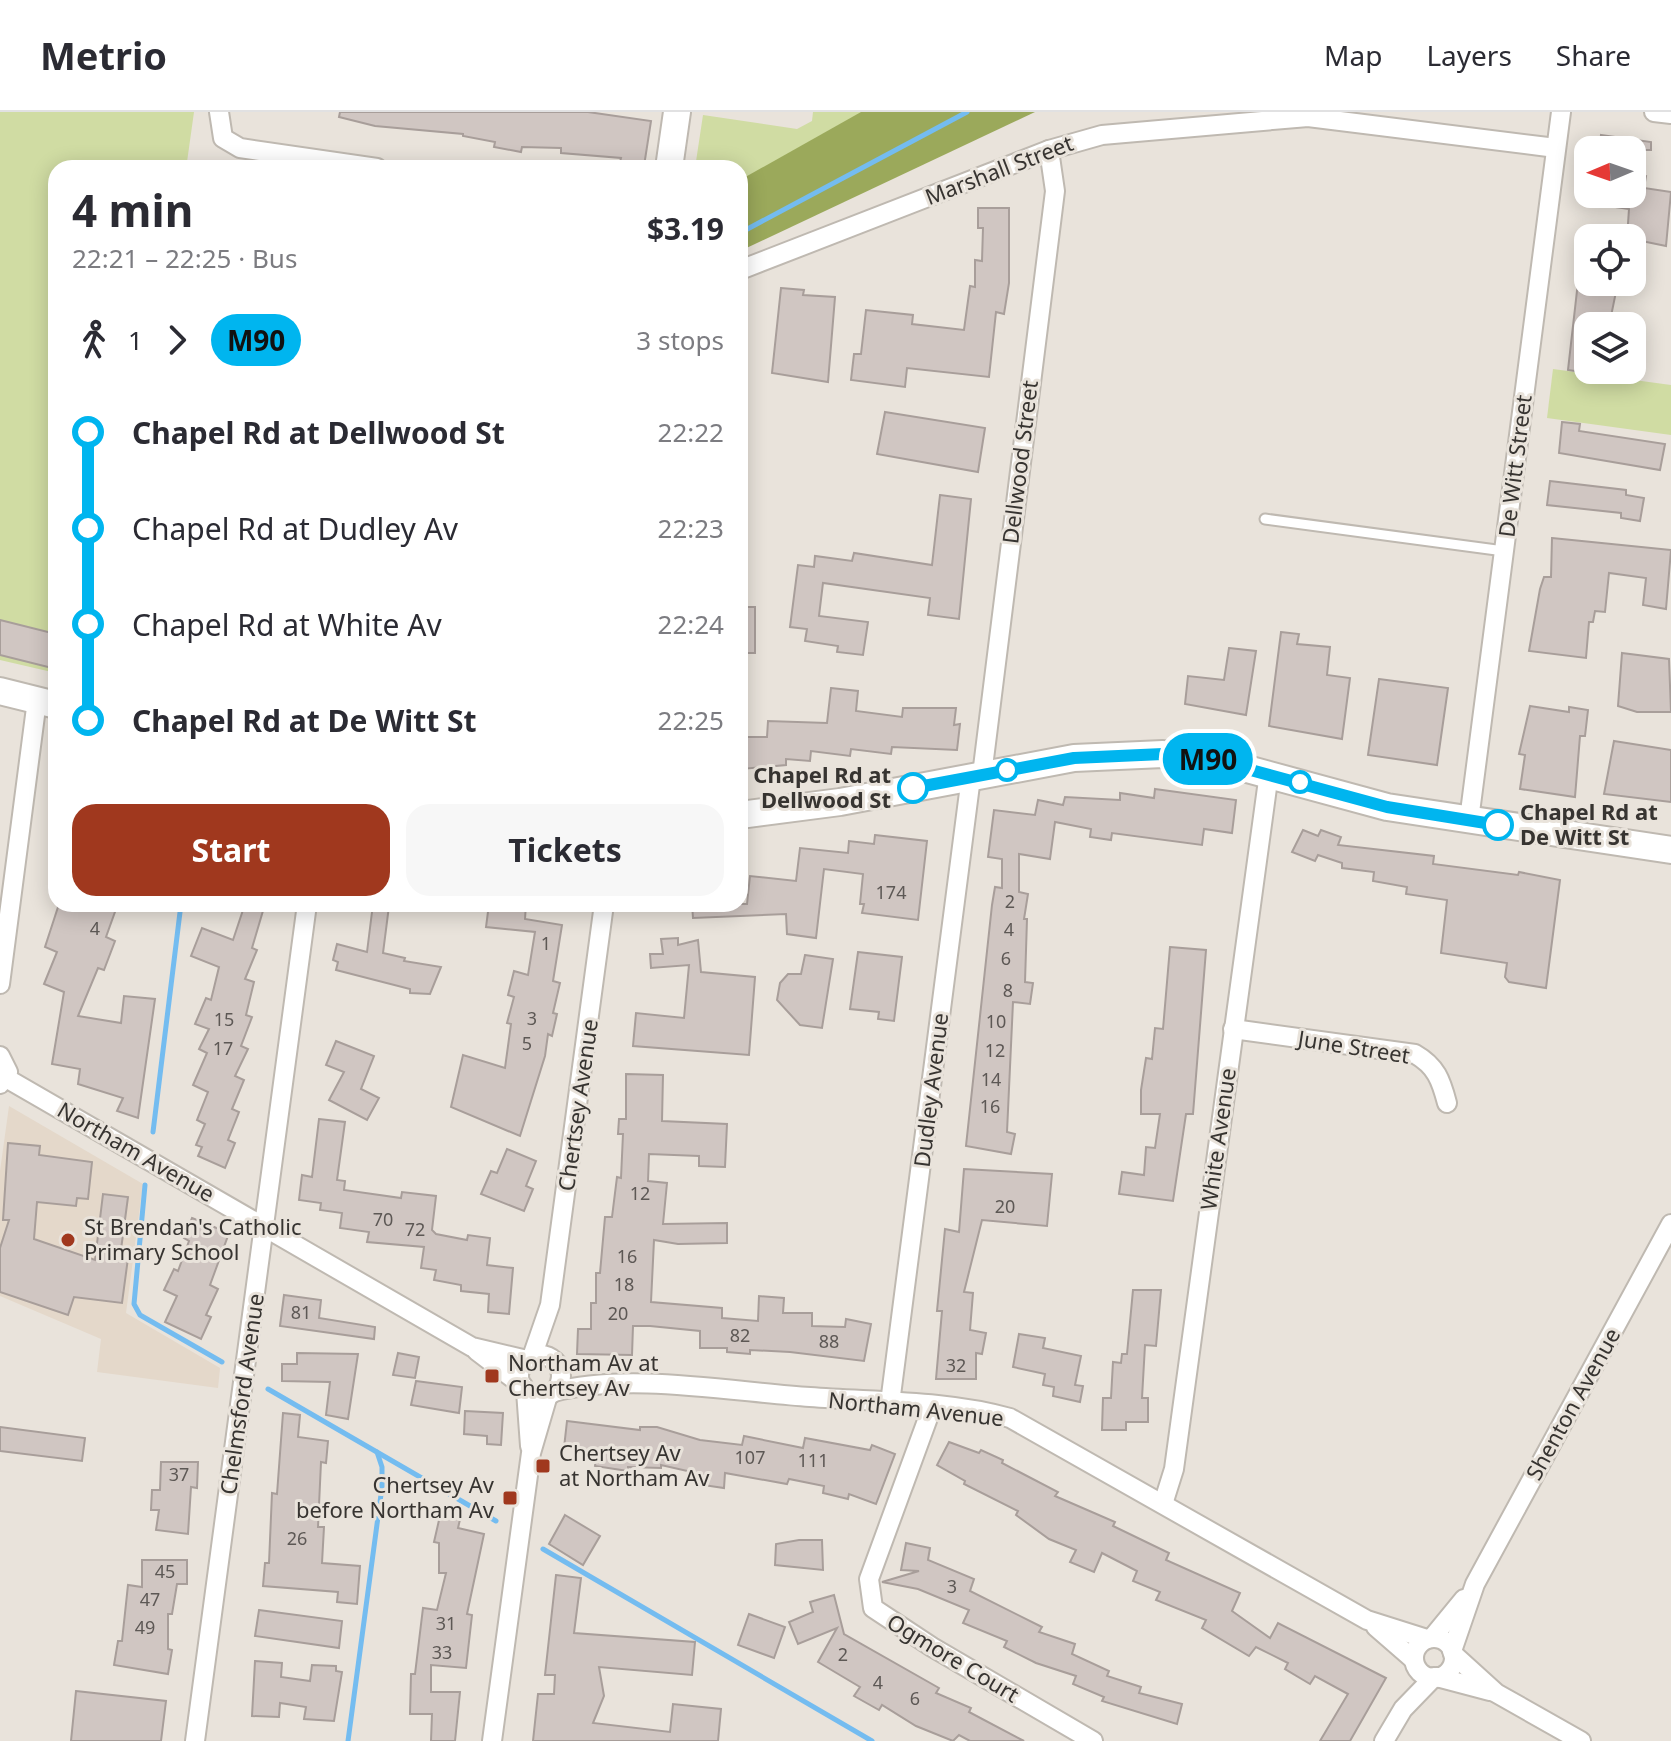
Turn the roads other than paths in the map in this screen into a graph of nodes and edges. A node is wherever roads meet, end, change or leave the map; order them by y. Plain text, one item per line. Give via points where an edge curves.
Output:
1 (219, 112) edge
2 (677, 112) edge
3 (1561, 112) edge
4 (1654, 112) edge
5 (1671, 114) edge
6 (1556, 148) junction
7 (1049, 150) junction
8 (317, 160) edge
9 (670, 160) edge
10 (748, 267) edge
11 (1265, 519) dead end
12 (1504, 551) junction
13 (0, 691) edge
14 (47, 703) edge
15 (1269, 773) junction
16 (977, 776) junction
17 (748, 814) edge
18 (1469, 820) junction
19 (1671, 850) edge
20 (306, 912) edge
21 (603, 912) edge
22 (0, 984) edge
23 (1233, 1029) junction
24 (0, 1056) edge
25 (3, 1081) edge
26 (1447, 1103) dead end
27 (1671, 1224) edge
28 (264, 1226) junction
29 (550, 1305) junction
30 (472, 1347) junction
31 (530, 1359) junction
32 (558, 1365) junction
33 (605, 1382) junction
34 (524, 1389) junction
35 (551, 1394) junction
36 (890, 1403) junction
37 (932, 1407) junction
38 (531, 1453) junction
39 (1163, 1504) junction
40 (1475, 1584) junction
41 (1367, 1620) junction
42 (1429, 1639) junction
43 (1453, 1652) junction
44 (1414, 1661) junction
45 (1435, 1677) junction
46 (1496, 1693) junction
47 (1403, 1709) junction
48 (195, 1741) edge
49 (492, 1741) edge
50 (1093, 1741) edge
51 (1384, 1741) edge
52 (1581, 1741) edge

1 - 8 street via 223,138 257,152
2 - 9 main road
3 - 6 street, De Witt Street
4 - 5 street
6 - 7 street, Marshall Street via 1308,117 1102,135
6 - 12 street, De Witt Street
7 - 10 street, Marshall Street
7 - 16 street, Dellwood Street via 1055,191
11 - 12 lane
12 - 18 street, De Witt Street
13 - 14 main road
14 - 22 street
15 - 16 main road via 1206,759 1141,754 1074,758
15 - 18 main road via 1387,807
15 - 23 street, White Avenue
16 - 17 main road
16 - 36 street, Dudley Avenue
18 - 19 main road
20 - 28 street, Chelmsford Avenue
21 - 29 street, Chertsey Avenue
23 - 26 street, June Street via 1415,1054 1430,1062
23 - 39 street, White Avenue via 1174,1469
24 - 25 street via 7,1065
25 - 28 street, Northam Avenue
27 - 40 street, Shenton Avenue
28 - 30 street, Northam Avenue
28 - 48 street, Chelmsford Avenue
29 - 31 street, Chertsey Avenue
29 - 32 street, Chertsey Avenue
30 - 31 street, Northam Avenue
30 - 34 street, Northam Avenue
31 - 32 street via 545,1356
31 - 34 street via 520,1371
32 - 33 street, Northam Avenue
32 - 35 street via 561,1379
33 - 35 street, Northam Avenue
33 - 36 street, Northam Avenue
34 - 35 street via 535,1396
34 - 38 street
35 - 38 street
36 - 37 street, Northam Avenue
37 - 39 street, Northam Avenue via 1010,1418
37 - 50 street, Ogmore Court via 869,1579 873,1608
38 - 49 street
39 - 41 street, Northam Avenue
40 - 42 street, Shenton Avenue
40 - 43 street, Shenton Avenue
41 - 42 street, Northam Avenue
41 - 44 street, Northam Avenue
42 - 43 street via 1442,1640
42 - 44 street via 1416,1650
43 - 45 street via 1451,1666
43 - 46 street
44 - 45 street via 1420,1671
44 - 47 street
45 - 46 street
45 - 47 street
46 - 52 street
47 - 51 street

